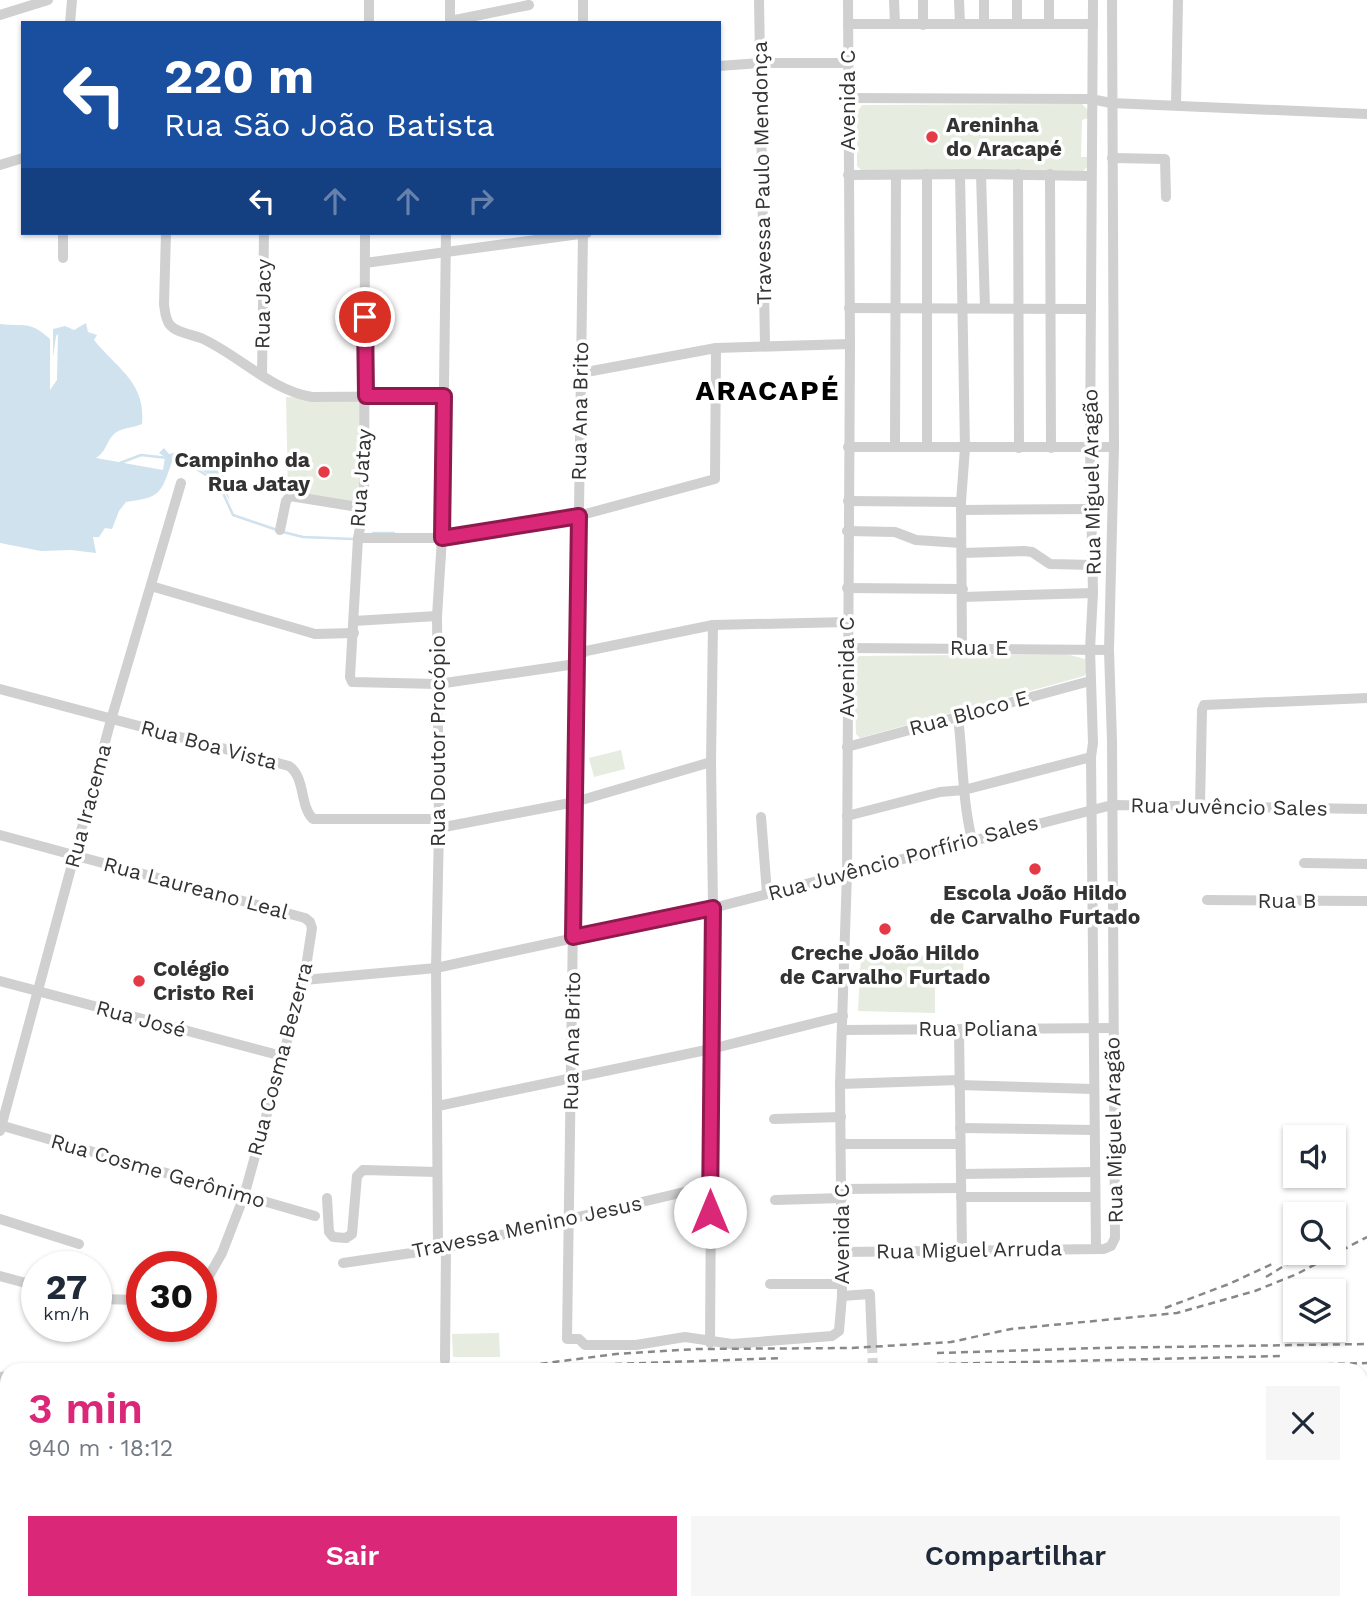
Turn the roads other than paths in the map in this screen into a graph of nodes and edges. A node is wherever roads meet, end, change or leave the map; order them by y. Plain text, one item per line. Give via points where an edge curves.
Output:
1 (48, 0) edge
2 (72, 0) edge
3 (369, 0) edge
4 (450, 0) edge
5 (583, 0) edge
6 (760, 0) edge
7 (848, 0) edge
8 (894, 0) edge
9 (923, 0) edge
10 (959, 0) edge
11 (984, 0) edge
12 (1017, 0) edge
13 (1049, 0) edge
14 (1093, 0) edge
15 (1112, 0) edge
16 (1178, 0) edge
17 (529, 5) dead end
18 (0, 15) edge
19 (70, 21) edge
20 (369, 21) edge
21 (450, 21) edge
22 (455, 21) edge
23 (583, 21) edge
24 (984, 23) junction
25 (1017, 23) junction
26 (1049, 23) junction
27 (848, 24) junction
28 (895, 24) junction
29 (923, 24) junction
30 (960, 24) junction
31 (1093, 24) junction
32 (760, 63) junction
33 (848, 63) junction
34 (721, 66) edge
35 (848, 98) junction
36 (1091, 99) junction
37 (1111, 103) junction
38 (1176, 105) junction
39 (1367, 114) edge
40 (1112, 158) junction
41 (21, 159) edge
42 (0, 165) edge
43 (896, 174) junction
44 (926, 174) junction
45 (960, 174) junction
46 (981, 174) junction
47 (1018, 174) junction
48 (1050, 174) junction
49 (848, 175) junction
50 (1091, 176) junction
51 (1166, 197) dead end
52 (63, 235) edge
53 (166, 235) edge
54 (264, 235) edge
55 (365, 235) edge
56 (446, 235) edge
57 (572, 235) edge
58 (585, 235) edge
59 (446, 254) junction
60 (63, 258) dead end
61 (365, 263) junction
62 (926, 307) junction
63 (849, 308) junction
64 (894, 308) junction
65 (962, 308) junction
66 (985, 308) junction
67 (1019, 308) junction
68 (1050, 309) junction
69 (1091, 309) junction
70 (849, 344) junction
71 (765, 345) junction
72 (716, 348) junction
73 (581, 373) junction
74 (262, 375) junction
75 (366, 396) junction
76 (444, 396) junction
77 (895, 446) junction
78 (848, 447) junction
79 (928, 447) junction
80 (1090, 447) junction
81 (1114, 447) junction
82 (965, 448) junction
83 (1019, 448) junction
84 (1051, 448) junction
85 (181, 483) dead end
86 (848, 501) junction
87 (961, 506) junction
88 (364, 508) junction
89 (1091, 509) junction
90 (579, 516) junction
91 (280, 530) dead end
92 (847, 531) junction
93 (358, 538) junction
94 (442, 538) junction
95 (961, 548) junction
96 (1093, 565) junction
97 (151, 586) junction
98 (847, 588) junction
99 (963, 593) junction
100 (1093, 593) junction
101 (438, 616) junction
102 (354, 621) junction
103 (848, 622) junction
104 (713, 625) junction
105 (354, 634) junction
106 (848, 648) junction
107 (962, 648) junction
108 (1090, 649) junction
109 (1109, 650) junction
110 (576, 659) junction
111 (1090, 681) junction
112 (438, 684) junction
113 (0, 689) edge
114 (1367, 698) edge
115 (958, 716) junction
116 (111, 720) junction
117 (1112, 741) junction
118 (1093, 743) junction
119 (847, 747) junction
120 (1091, 757) junction
121 (711, 762) junction
122 (964, 790) junction
123 (575, 802) junction
124 (1112, 805) junction
125 (1199, 806) junction
126 (1092, 808) junction
127 (1367, 809) edge
128 (847, 816) junction
129 (761, 817) dead end
130 (439, 824) junction
131 (0, 835) edge
132 (972, 840) junction
133 (74, 855) junction
134 (1304, 863) dead end
135 (1092, 864) junction
136 (1112, 864) junction
137 (1367, 864) edge
138 (847, 873) junction
139 (767, 893) junction
140 (1207, 900) dead end
141 (1367, 901) edge
142 (713, 908) junction
143 (310, 922) joint
144 (573, 937) junction
145 (436, 968) junction
146 (304, 980) junction
147 (0, 981) edge
148 (38, 991) junction
149 (843, 1016) junction
150 (1093, 1028) junction
151 (1113, 1028) junction
152 (959, 1029) junction
153 (843, 1030) junction
154 (711, 1049) junction
155 (282, 1056) junction
156 (572, 1080) junction
157 (959, 1082) junction
158 (841, 1084) junction
159 (1093, 1093) junction
160 (1114, 1097) junction
161 (438, 1106) junction
162 (841, 1117) junction
163 (774, 1119) dead end
164 (0, 1127) edge
165 (960, 1128) junction
166 (1094, 1130) junction
167 (841, 1144) junction
168 (960, 1144) junction
169 (437, 1172) junction
170 (1094, 1172) junction
171 (961, 1174) junction
172 (710, 1186) junction
173 (961, 1192) junction
174 (842, 1194) junction
175 (244, 1196) junction
176 (1095, 1197) junction
177 (327, 1198) dead end
178 (775, 1200) dead end
179 (315, 1216) dead end
180 (570, 1218) junction
181 (0, 1219) edge
182 (79, 1244) dead end
183 (442, 1248) junction
184 (1096, 1249) junction
185 (962, 1251) junction
186 (842, 1252) junction
187 (217, 1262) edge
188 (343, 1263) dead end
189 (0, 1276) edge
190 (21, 1282) edge
191 (770, 1284) dead end
192 (842, 1284) junction
193 (842, 1296) junction
194 (710, 1343) junction
195 (872, 1343) tunnel mouth
196 (444, 1360) dead end

1 - 18 street
2 - 19 street
3 - 20 street
4 - 21 street
5 - 23 street
6 - 32 street, Travessa Paulo Mendonça
7 - 27 street, Avenida C
8 - 28 street
9 - 29 street
10 - 30 street
11 - 24 street
12 - 25 street
13 - 26 street
14 - 31 street, Rua Miguel Aragão
15 - 37 street, Rua Miguel Aragão
16 - 38 street
17 - 22 street
24 - 25 street
24 - 30 street
25 - 26 street
26 - 31 street
27 - 28 street
27 - 33 street, Avenida C
28 - 29 street
29 - 30 street
31 - 36 street, Rua Miguel Aragão
32 - 33 street
32 - 34 street
32 - 71 street, Travessa Paulo Mendonça
33 - 35 street, Avenida C
35 - 36 street
35 - 49 street, Avenida C
36 - 37 street
36 - 50 street, Rua Miguel Aragão
37 - 38 street
37 - 40 street, Rua Miguel Aragão
38 - 39 street
40 - 51 street via 1165,159
40 - 81 street, Rua Miguel Aragão
41 - 42 street
43 - 44 street
43 - 49 street
43 - 64 street
44 - 45 street
44 - 62 street
45 - 46 street
45 - 65 street
46 - 47 street
46 - 66 street
47 - 48 street
47 - 67 street
48 - 50 street
48 - 68 street
49 - 63 street, Avenida C
50 - 69 street, Rua Miguel Aragão
52 - 60 street
53 - 74 street via 164,304 169,324
54 - 74 street, Rua Jacy
55 - 61 street, Rua Jatay
56 - 59 street, Rua Doutor Procópio
57 - 59 street
58 - 73 street, Rua Ana Brito
59 - 61 street
59 - 76 street, Rua Doutor Procópio
61 - 75 street, Rua Jatay
62 - 64 street
62 - 65 street
62 - 79 street
63 - 64 street
63 - 70 street, Avenida C
64 - 77 street
65 - 66 street
65 - 82 street
66 - 67 street
67 - 68 street
67 - 83 street
68 - 69 street
68 - 84 street
69 - 80 street, Rua Miguel Aragão
70 - 71 street
70 - 78 street, Avenida C
71 - 72 street
72 - 73 street
72 - 90 street via 715,479
73 - 90 street, Rua Ana Brito
74 - 75 street via 295,394
75 - 76 street
75 - 88 street, Rua Jatay
76 - 94 street, Rua Doutor Procópio
77 - 78 street
77 - 79 street
78 - 86 street, Avenida C
79 - 82 street
80 - 81 street
80 - 84 street
80 - 89 street, Rua Miguel Aragão
81 - 109 street, Rua Miguel Aragão
82 - 83 street
82 - 87 street
83 - 84 street
85 - 97 street, Rua Iracema
86 - 87 street
86 - 92 street, Avenida C
87 - 89 street
87 - 95 street
88 - 91 street via 290,496
88 - 93 street, Rua Jatay
89 - 96 street, Rua Miguel Aragão
90 - 94 street
90 - 110 street, Rua Ana Brito
92 - 95 street via 895,532
92 - 98 street, Avenida C
93 - 94 street
93 - 102 street, Rua Jatay
94 - 101 street, Rua Doutor Procópio
95 - 96 street via 1032,552 1050,564
95 - 99 street
96 - 100 street, Rua Miguel Aragão
97 - 105 street via 315,634
97 - 116 street, Rua Iracema
98 - 99 street
98 - 103 street, Avenida C
99 - 100 street
99 - 107 street
100 - 108 street, Rua Miguel Aragão
101 - 102 street
101 - 112 street, Rua Doutor Procópio
102 - 105 street, Rua Jatay
103 - 104 street
103 - 106 street, Avenida C
104 - 110 street via 586,651
104 - 121 street
105 - 112 street, Rua Jatay via 351,681
106 - 107 street, Rua E
106 - 119 street, Avenida C
107 - 108 street, Rua E
108 - 109 street, Rua E
108 - 111 street, Rua Miguel Aragão
109 - 117 street, Rua Miguel Aragão
110 - 112 street via 569,665
110 - 123 street, Rua Ana Brito
111 - 115 street, Rua Bloco E
111 - 118 street, Rua Miguel Aragão
112 - 130 street, Rua Doutor Procópio
113 - 116 street
114 - 125 street via 1204,705
115 - 119 street, Rua Bloco E
115 - 122 street
116 - 130 street, Rua Boa Vista via 289,765 313,819
116 - 133 street, Rua Iracema
117 - 118 street
117 - 124 street, Rua Miguel Aragão
118 - 120 street, Rua Miguel Aragão
119 - 128 street, Avenida C
120 - 122 street
120 - 126 street, Rua Miguel Aragão
121 - 123 street
121 - 142 street
122 - 128 street
122 - 132 street
123 - 130 street
123 - 144 street, Rua Ana Brito
124 - 125 street, Rua Juvêncio Sales
124 - 126 street, Rua Juvêncio Sales
124 - 136 street, Rua Miguel Aragão
125 - 127 street, Rua Juvêncio Sales
126 - 132 street, Rua Juvêncio Porfírio Sales
126 - 135 street, Rua Miguel Aragão
128 - 138 street, Avenida C
129 - 139 street
130 - 145 street, Rua Doutor Procópio
131 - 133 street, Rua Laureano Leal
132 - 138 street, Rua Juvêncio Porfírio Sales
133 - 143 street, Rua Laureano Leal
133 - 148 street, Rua Iracema
134 - 137 street
135 - 136 street
135 - 150 street, Rua Miguel Aragão
136 - 151 street, Rua Miguel Aragão
138 - 139 street, Rua Juvêncio Porfírio Sales
138 - 149 street, Avenida C
139 - 142 street, Rua Juvêncio Porfírio Sales
140 - 141 street, Rua B
142 - 144 street, Rua Juvêncio Porfírio Sales
142 - 154 street
143 - 146 street, Rua Cosma Bezerra
144 - 145 street, Rua Juvêncio Porfírio Sales
144 - 156 street, Rua Ana Brito
145 - 146 street, Rua Juvêncio Porfírio Sales
145 - 161 street, Rua Doutor Procópio
146 - 155 street, Rua Cosma Bezerra
147 - 148 street, Rua José
148 - 155 street, Rua José
148 - 164 street, Rua Iracema
149 - 153 street, Avenida C
149 - 154 street
150 - 151 street, Rua Poliana
150 - 152 street, Rua Poliana
150 - 159 street, Rua Miguel Aragão
151 - 160 street, Rua Miguel Aragão
152 - 153 street, Rua Poliana
152 - 157 street
153 - 158 street, Avenida C
154 - 156 street
154 - 172 street
155 - 175 street, Rua Cosma Bezerra
156 - 161 street
156 - 180 street, Rua Ana Brito
157 - 158 street
157 - 159 street
157 - 165 street
158 - 162 street, Avenida C
159 - 160 street
159 - 166 street, Rua Miguel Aragão
160 - 184 street, Rua Miguel Aragão via 1116,1232 1111,1246
161 - 169 street, Rua Doutor Procópio
162 - 163 street
162 - 167 street, Avenida C
164 - 175 street, Rua Cosme Gerônimo
165 - 166 street
165 - 168 street
166 - 170 street, Rua Miguel Aragão
167 - 168 street
167 - 174 street, Avenida C
168 - 171 street
169 - 177 street via 363,1171 356,1176 352,1234 346,1238 329,1232
169 - 183 street, Rua Doutor Procópio
170 - 171 street
170 - 176 street, Rua Miguel Aragão
171 - 173 street
172 - 180 street, Travessa Menino Jesus
172 - 194 street
173 - 174 street
173 - 176 street
173 - 185 street
174 - 178 street
174 - 186 street, Avenida C
175 - 179 street, Rua Cosme Gerônimo
175 - 187 street, Rua Cosma Bezerra
176 - 184 street, Rua Miguel Aragão
180 - 183 street, Travessa Menino Jesus
180 - 194 street, Rua Ana Brito via 567,1339 579,1339 585,1345 636,1345 685,1337
181 - 182 street
183 - 188 street, Travessa Menino Jesus
183 - 196 street, Rua Doutor Procópio
184 - 185 street, Rua Miguel Arruda
185 - 186 street, Rua Miguel Arruda
186 - 192 street, Avenida C
189 - 190 street
191 - 192 street
192 - 193 street, Avenida C
193 - 194 street, Avenida C via 837,1334 832,1336
193 - 195 street via 870,1294

